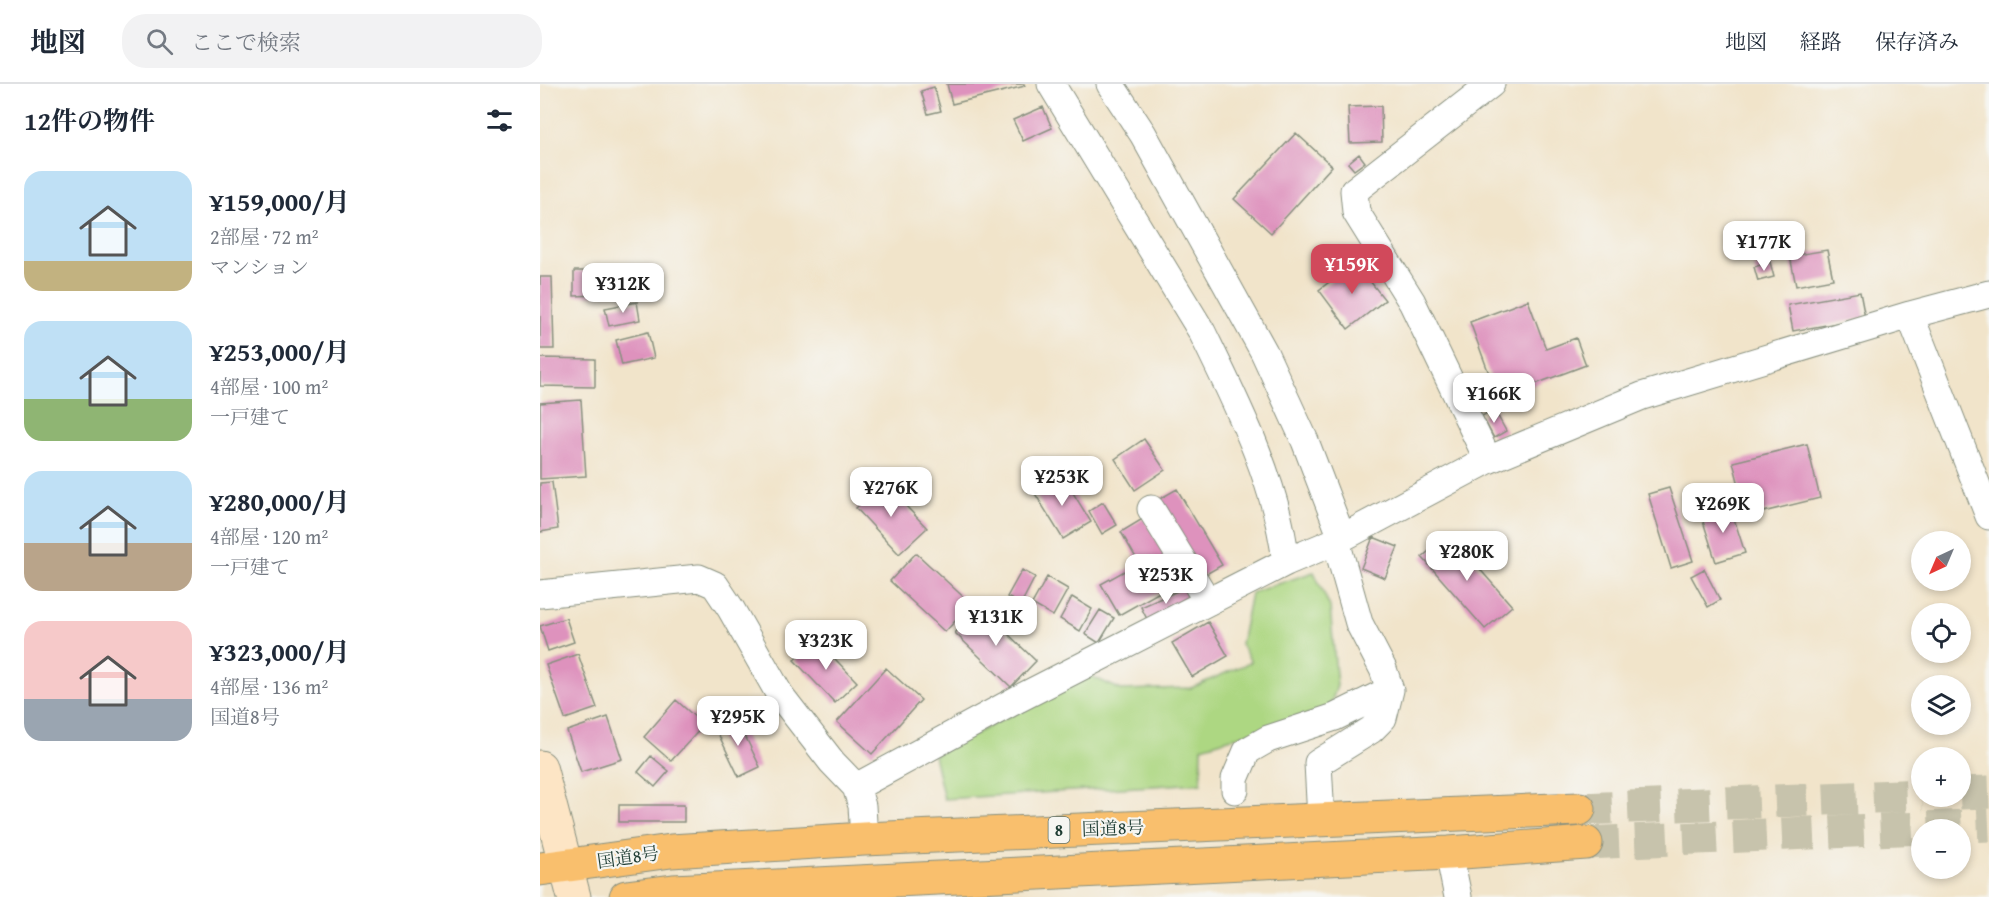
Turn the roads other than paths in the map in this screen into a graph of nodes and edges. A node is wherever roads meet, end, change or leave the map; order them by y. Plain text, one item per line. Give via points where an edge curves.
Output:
1 (1051, 84) edge
2 (1110, 84) edge
3 (1491, 84) edge
4 (1989, 294) edge
5 (1910, 315) junction
6 (1488, 460) junction
7 (1151, 509) dead end
8 (1989, 516) edge
9 (1339, 539) junction
10 (1286, 562) junction
11 (540, 594) edge
12 (1208, 602) junction
13 (1390, 690) junction
14 (540, 767) edge
15 (856, 787) junction
16 (1234, 790) dead end
17 (1579, 810) tunnel mouth
18 (1321, 819) junction
19 (864, 839) junction
20 (1586, 843) tunnel mouth
21 (1449, 854) junction
22 (553, 867) edge
23 (574, 897) edge
24 (626, 897) edge
25 (1458, 897) edge

1 - 10 street via 1202,332 1222,372 1261,465 1282,533
2 - 9 street via 1143,134 1264,352 1305,441
3 - 6 street via 1354,191 1356,212 1412,302
4 - 5 street
5 - 6 street via 1642,396
5 - 8 street
6 - 9 street
7 - 12 street
9 - 10 street
9 - 13 street via 1359,623
10 - 12 street
11 - 15 street via 699,578 715,585 780,695
12 - 15 street
13 - 16 street via 1335,717 1268,739 1247,751 1234,778
13 - 18 street via 1383,718 1371,730 1318,763
14 - 22 main road
15 - 19 street via 862,806
17 - 18 highway, 国道8号 / 8
18 - 19 highway, 国道8号 / 8
19 - 22 highway, 国道8号 / 8 via 671,851
20 - 21 highway
21 - 24 highway via 673,891
21 - 25 street
22 - 23 main road

